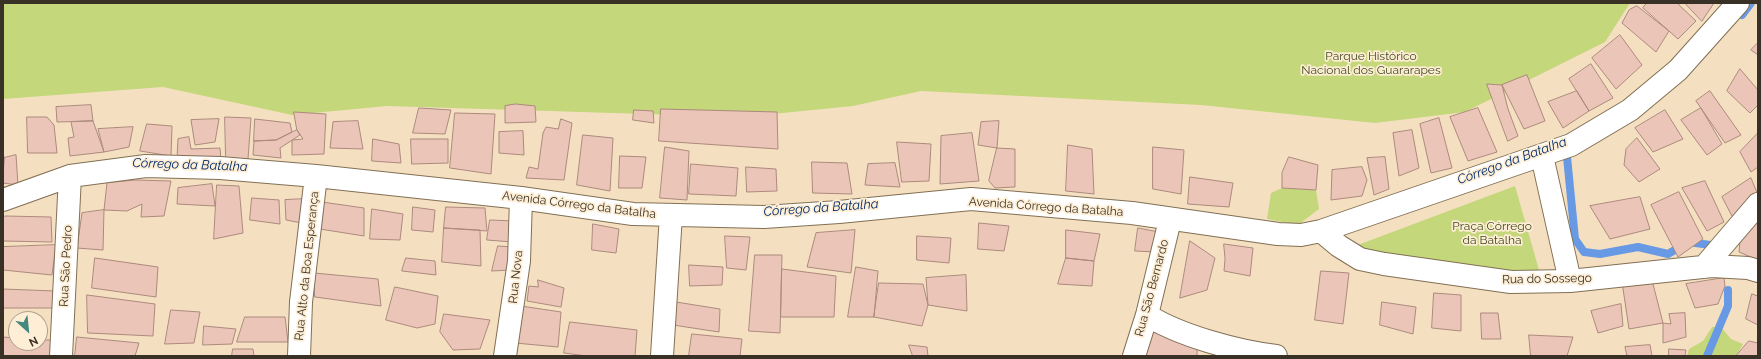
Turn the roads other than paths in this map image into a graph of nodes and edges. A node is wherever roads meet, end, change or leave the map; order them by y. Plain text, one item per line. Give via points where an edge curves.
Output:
1 (1738, 3) edge
2 (1542, 156) junction
3 (70, 176) junction
4 (316, 176) junction
5 (521, 198) junction
6 (3, 200) edge
7 (1758, 204) edge
8 (671, 215) junction
9 (1170, 220) junction
10 (1321, 231) junction
11 (1704, 267) junction
12 (1758, 271) edge
13 (1570, 280) junction
14 (1147, 315) junction
15 (61, 356) edge
16 (299, 356) edge
17 (505, 356) edge
18 (662, 356) edge
19 (1134, 356) edge
20 (1276, 356) edge

1 - 2 street, Avenida Córrego da Batalha via 1678,70 1630,110 1571,145
2 - 10 street, Avenida Córrego da Batalha
2 - 13 street
3 - 4 street, Avenida Córrego da Batalha via 146,166 220,168
3 - 6 street, Avenida Córrego da Batalha
3 - 15 street, Rua São Pedro
4 - 5 street, Avenida Córrego da Batalha
4 - 16 street, Rua Alto da Boa Esperança via 301,302
5 - 8 street, Avenida Córrego da Batalha via 633,214
5 - 17 street, Rua Nova via 519,261
7 - 11 street
8 - 9 street, Avenida Córrego da Batalha via 764,216 971,200 1132,213
8 - 18 street
9 - 10 street, Avenida Córrego da Batalha via 1278,234
9 - 14 street, Rua São Bernardo
10 - 13 street, Rua do Sossego via 1360,259 1384,264 1511,282
11 - 12 street, Rua do Sossego via 1748,268
11 - 13 street, Rua do Sossego
14 - 19 street, Rua São Bernardo
14 - 20 street via 1216,343

